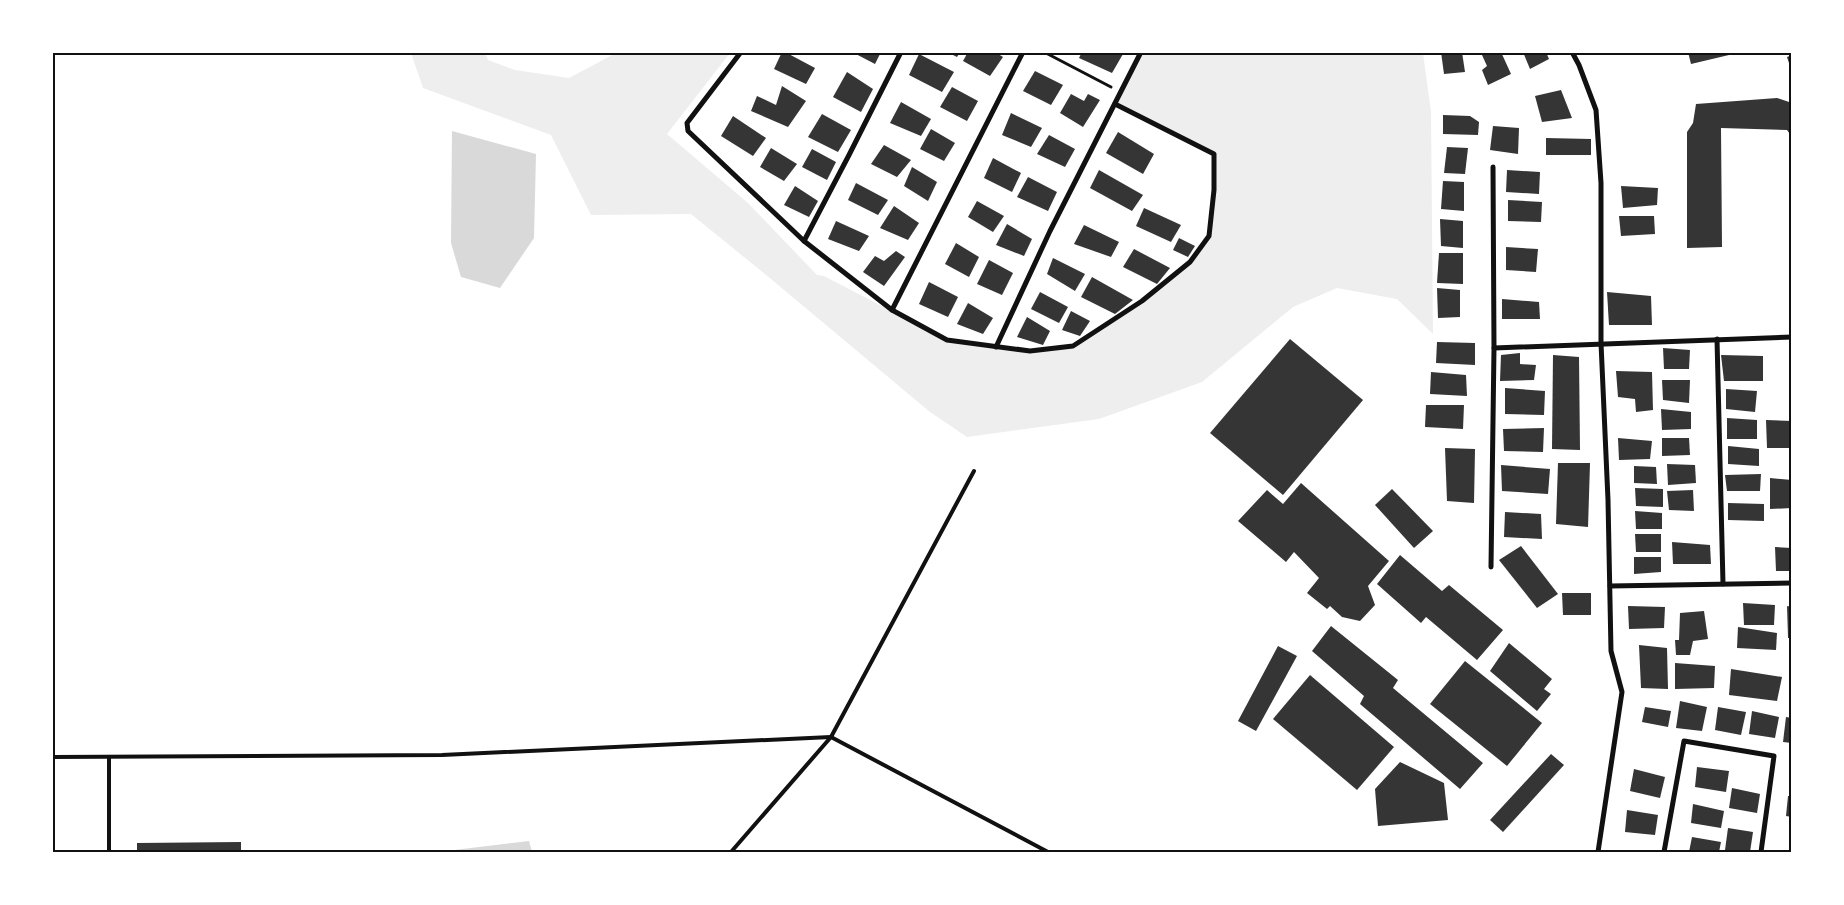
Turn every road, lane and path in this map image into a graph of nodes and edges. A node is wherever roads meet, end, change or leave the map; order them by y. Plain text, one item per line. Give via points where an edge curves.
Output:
1 (742, 52) edge
2 (901, 52) edge
3 (1023, 52) edge
4 (1044, 52) edge
5 (1141, 52) edge
6 (1572, 52) edge
7 (1121, 92) junction
8 (1115, 104) junction
9 (1492, 167) dead end
10 (804, 241) junction
11 (892, 310) junction
12 (1792, 337) edge
13 (1717, 339) junction
14 (1601, 343) junction
15 (996, 347) junction
16 (1494, 348) junction
17 (974, 471) dead end
18 (1491, 568) dead end
19 (1792, 582) edge
20 (1723, 584) junction
21 (1610, 586) junction
22 (831, 736) junction
23 (109, 757) junction
24 (52, 758) edge
25 (109, 852) edge
26 (731, 852) edge
27 (1048, 852) edge
28 (1598, 852) edge
29 (1664, 852) edge
30 (1761, 852) edge

1 - 10 street via 686,123 688,131
2 - 10 street
3 - 11 street
4 - 7 path
5 - 7 street
6 - 14 street via 1596,110 1601,183
7 - 8 street
8 - 15 street via 1050,231
8 - 15 street via 1214,154 1209,236 1190,262 1149,295 1073,346 1030,351
9 - 16 street
10 - 11 street
11 - 15 street via 947,340
12 - 13 street
13 - 14 street
13 - 20 street
14 - 16 street
14 - 21 street
16 - 18 street
17 - 22 lane
19 - 20 street
20 - 21 street
21 - 28 street via 1611,652 1622,692
22 - 23 lane via 442,755
22 - 26 lane
22 - 27 lane
23 - 24 lane
23 - 25 lane
29 - 30 street via 1684,741 1774,756

